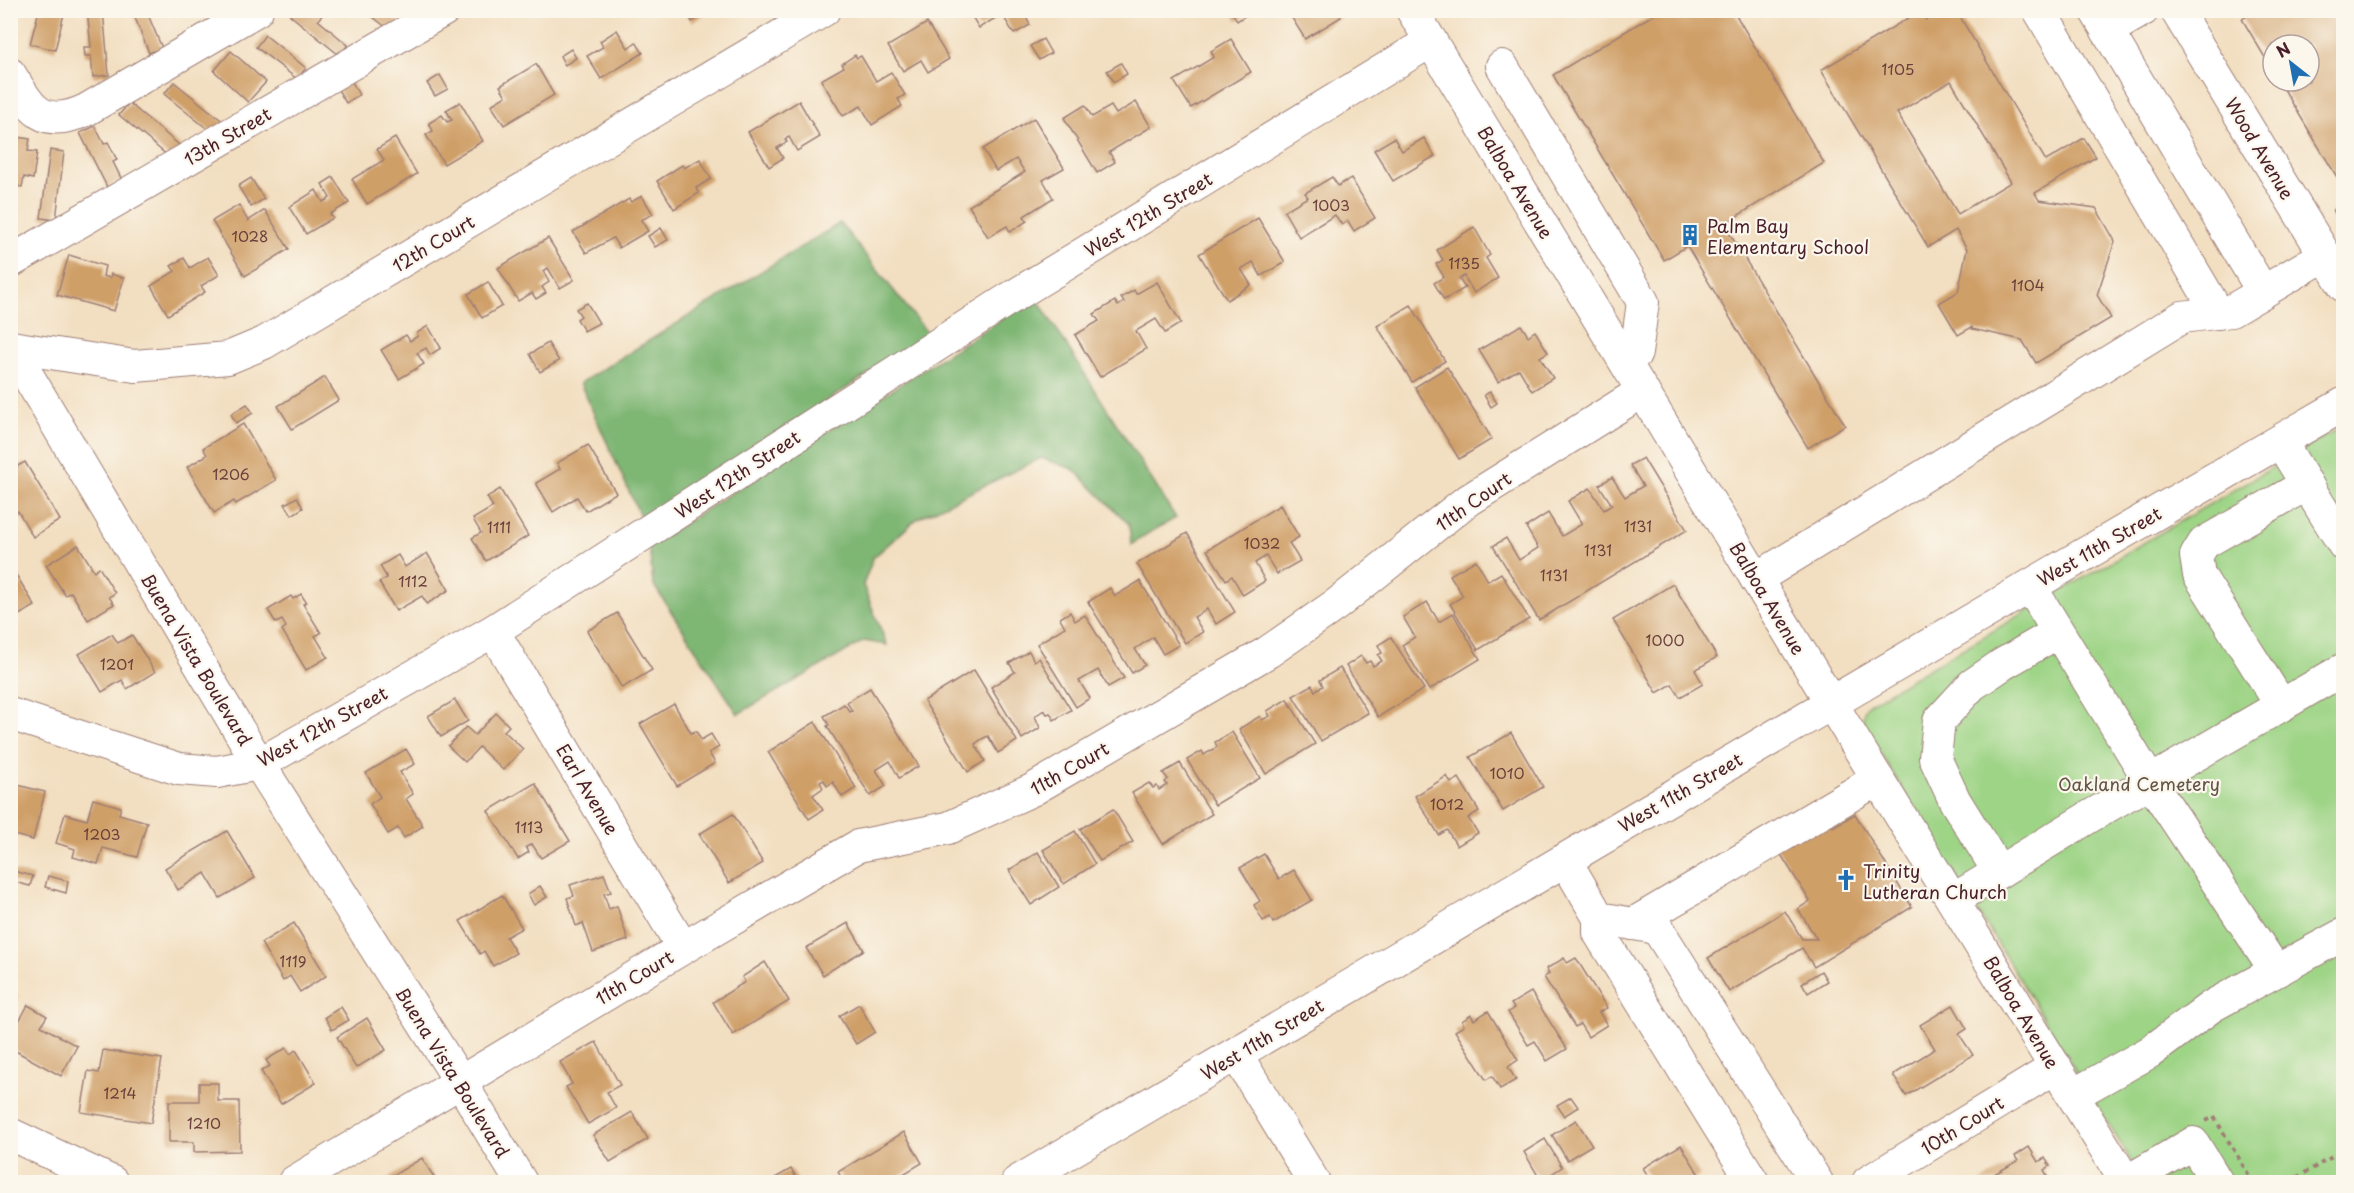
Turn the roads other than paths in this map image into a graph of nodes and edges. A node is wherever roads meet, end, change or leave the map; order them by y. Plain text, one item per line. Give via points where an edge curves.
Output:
1 (444, 10) edge
2 (824, 10) edge
3 (1412, 10) edge
4 (2039, 10) edge
5 (2143, 10) edge
6 (2176, 10) edge
7 (255, 11) edge
8 (2101, 21) edge
9 (1431, 41) junction
10 (1502, 66) dead end
11 (10, 74) edge
12 (2325, 255) junction
13 (10, 262) edge
14 (2343, 286) edge
15 (2263, 292) junction
16 (2218, 313) junction
17 (11, 347) edge
18 (1625, 361) junction
19 (1643, 391) junction
20 (2343, 404) edge
21 (2280, 441) junction
22 (2307, 484) junction
23 (2343, 544) edge
24 (1756, 579) junction
25 (2030, 586) junction
26 (493, 631) junction
27 (2058, 632) junction
28 (2343, 669) edge
29 (1832, 703) junction
30 (2281, 705) junction
31 (10, 714) edge
32 (259, 764) junction
33 (1878, 779) junction
34 (2150, 781) junction
35 (1564, 860) junction
36 (1999, 872) junction
37 (1953, 900) junction
38 (1599, 918) junction
39 (1633, 924) junction
40 (2343, 934) edge
41 (683, 948) junction
42 (2276, 970) junction
43 (1236, 1054) junction
44 (2056, 1067) junction
45 (461, 1083) junction
46 (2073, 1095) junction
47 (10, 1134) edge
48 (112, 1182) edge
49 (294, 1182) edge
50 (521, 1182) edge
51 (1018, 1182) edge
52 (1314, 1182) edge
53 (1754, 1182) edge
54 (1817, 1182) edge
55 (1868, 1182) edge
56 (2126, 1182) edge
57 (2217, 1182) edge

1 - 13 street, 13th Street
2 - 17 street, 12th Court via 264,343 228,358 135,366
3 - 9 street, Balboa Avenue
4 - 16 street
5 - 8 street
6 - 12 street, Wood Avenue
7 - 11 street via 66,118 39,114
8 - 15 street
9 - 18 street, Balboa Avenue
9 - 26 street, West 12th Street via 1004,302
10 - 18 street via 1643,302 1636,353
12 - 14 street, Wood Avenue
12 - 15 street
15 - 16 street via 2230,311
16 - 24 street via 2182,317
17 - 32 street, Buena Vista Boulevard
18 - 19 street, Balboa Avenue
19 - 24 street, Balboa Avenue
19 - 41 street, 11th Court via 1464,503 1337,604 1268,652 1032,790 948,828 858,846
20 - 21 main road, West 11th Street
21 - 22 street
21 - 25 main road, West 11th Street
22 - 23 street
22 - 30 street via 2204,543 2196,556 2199,575
24 - 29 street, Balboa Avenue
25 - 27 street
25 - 29 main road, West 11th Street
26 - 32 street, West 12th Street
26 - 41 street, Earl Avenue
27 - 34 street
27 - 36 street via 1972,685 1939,721 1935,758 1955,801
28 - 30 street
29 - 33 street, Balboa Avenue
29 - 35 main road, West 11th Street
30 - 34 street
31 - 32 street, West 12th Street via 178,769 217,772
32 - 45 street, Buena Vista Boulevard
33 - 37 street, Balboa Avenue
33 - 39 street
34 - 36 street
34 - 42 street
35 - 38 street
35 - 43 main road, West 11th Street
36 - 37 street
37 - 44 street, Balboa Avenue
38 - 39 street
38 - 53 street via 1599,933
39 - 54 street via 1657,928
40 - 42 street
41 - 45 street, 11th Court
42 - 46 street via 2212,1006 2150,1052
43 - 51 main road, West 11th Street
43 - 52 street
44 - 46 street, Balboa Avenue
44 - 55 street, 10th Court
45 - 49 street, 11th Court
45 - 50 street, Buena Vista Boulevard
46 - 56 street, Balboa Avenue
47 - 48 street
56 - 57 street via 2193,1143

